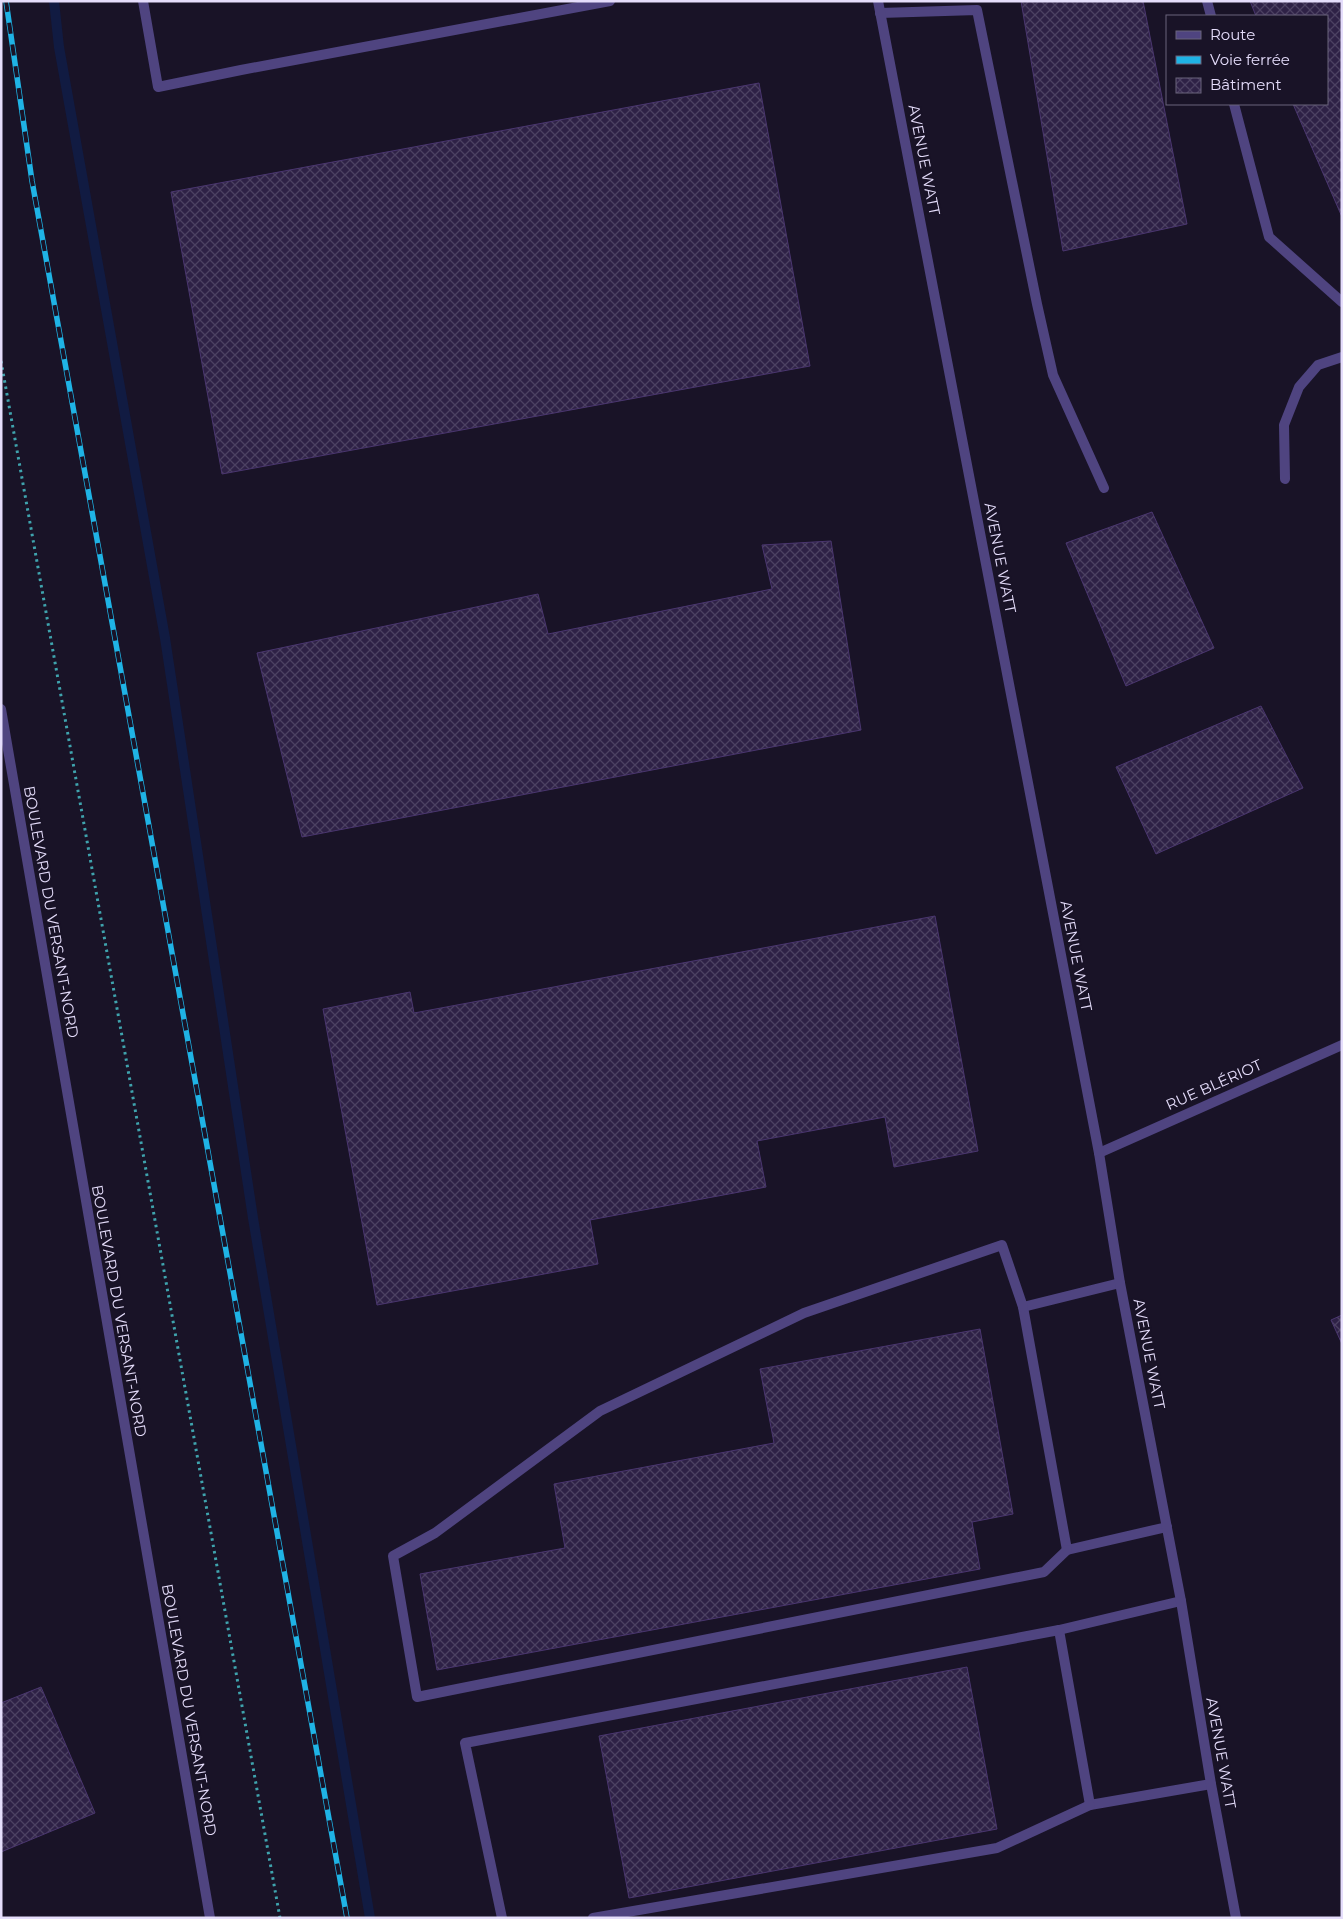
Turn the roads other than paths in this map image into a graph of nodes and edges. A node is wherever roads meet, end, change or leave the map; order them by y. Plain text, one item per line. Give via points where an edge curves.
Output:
1 (143, 1) edge
2 (610, 1) edge
3 (878, 1) edge
4 (1207, 1) edge
5 (880, 13) junction
6 (1211, 15) edge
7 (1234, 105) edge
8 (1342, 302) edge
9 (1342, 357) edge
10 (1285, 479) dead end
11 (1104, 488) dead end
12 (1, 709) edge
13 (1342, 1045) edge
14 (1099, 1153) junction
15 (1120, 1283) junction
16 (1023, 1307) junction
17 (1167, 1527) junction
18 (1067, 1550) junction
19 (1181, 1601) junction
20 (1059, 1630) junction
21 (1211, 1784) junction
22 (1090, 1805) junction
23 (210, 1918) edge
24 (502, 1918) edge
25 (593, 1918) edge
26 (1236, 1918) edge

1 - 2 street via 158,87
3 - 5 street, AVENUE WATT
4 - 6 street
5 - 11 street via 977,10 1053,375
5 - 14 street, AVENUE WATT
7 - 8 street via 1269,237
9 - 10 street via 1318,365 1299,387 1284,425
12 - 23 street, BOULEVARD DU VERSANT-NORD
13 - 14 street, RUE BLÉRIOT
14 - 15 street, AVENUE WATT
15 - 16 street
15 - 17 street, AVENUE WATT
16 - 18 street
16 - 18 street via 1002,1245 804,1313 600,1411 435,1533 393,1556 417,1696 1044,1572
17 - 18 street
17 - 19 street, AVENUE WATT
19 - 20 street
19 - 21 street, AVENUE WATT
20 - 22 street
20 - 24 street via 465,1743
21 - 22 street
21 - 26 street, AVENUE WATT
22 - 25 street via 997,1848

